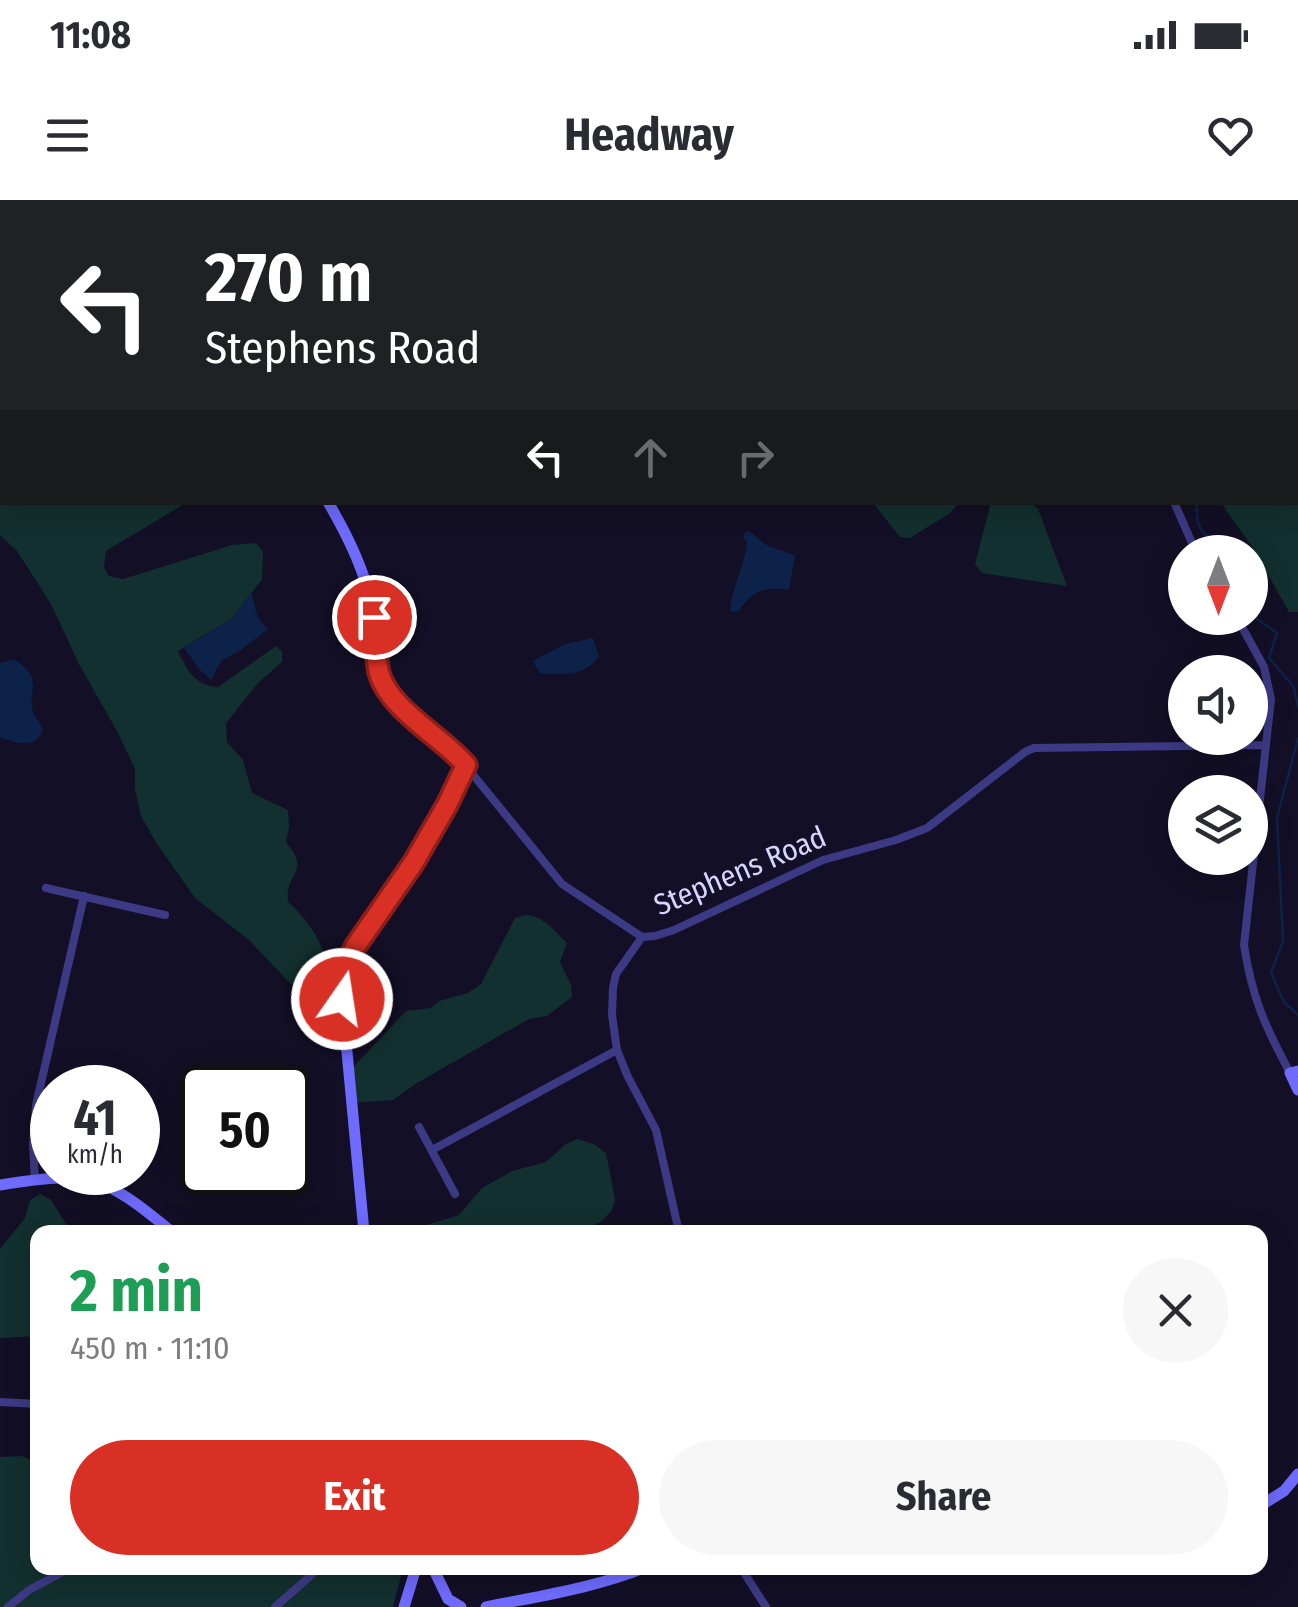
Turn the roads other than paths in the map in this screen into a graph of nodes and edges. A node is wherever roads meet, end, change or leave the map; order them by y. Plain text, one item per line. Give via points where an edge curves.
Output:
1 (330, 505) edge
2 (1175, 505) edge
3 (1189, 535) edge
4 (1268, 678) edge
5 (1268, 722) edge
6 (1168, 746) edge
7 (1264, 755) edge
8 (466, 765) junction
9 (46, 888) dead end
10 (84, 896) junction
11 (165, 916) dead end
12 (642, 937) junction
13 (618, 1050) junction
14 (45, 1065) edge
15 (1294, 1072) edge
16 (1298, 1090) edge
17 (419, 1127) dead end
18 (432, 1150) junction
19 (30, 1181) edge
20 (0, 1185) edge
21 (455, 1194) dead end
22 (123, 1195) edge
23 (163, 1225) edge
24 (363, 1225) edge
25 (677, 1225) edge
26 (0, 1402) edge
27 (30, 1404) edge
28 (1298, 1474) edge
29 (1268, 1501) edge
30 (56, 1575) edge
31 (311, 1575) edge
32 (414, 1575) edge
33 (436, 1575) edge
34 (627, 1575) edge
35 (745, 1575) edge
36 (8, 1607) edge
37 (275, 1607) edge
38 (404, 1607) edge
39 (461, 1607) edge
40 (486, 1607) edge
41 (766, 1607) edge

1 - 8 main road, Stephens Road via 367,585 384,685
2 - 3 street
4 - 5 street
6 - 12 street, Stephens Road via 1034,748 918,832 838,854 674,930
7 - 15 street via 1244,946 1264,1024
8 - 12 street, Stephens Road via 562,884
8 - 24 main road via 345,969 342,999
9 - 10 street
10 - 11 street
10 - 14 street
12 - 13 street via 613,988
13 - 18 street
13 - 25 street via 656,1130
15 - 16 main road
17 - 18 street
18 - 21 street
19 - 20 main road
22 - 23 main road
26 - 27 street
28 - 29 main road
30 - 36 street
31 - 37 street
32 - 38 main road
33 - 39 main road via 448,1599
34 - 40 main road
35 - 41 street

